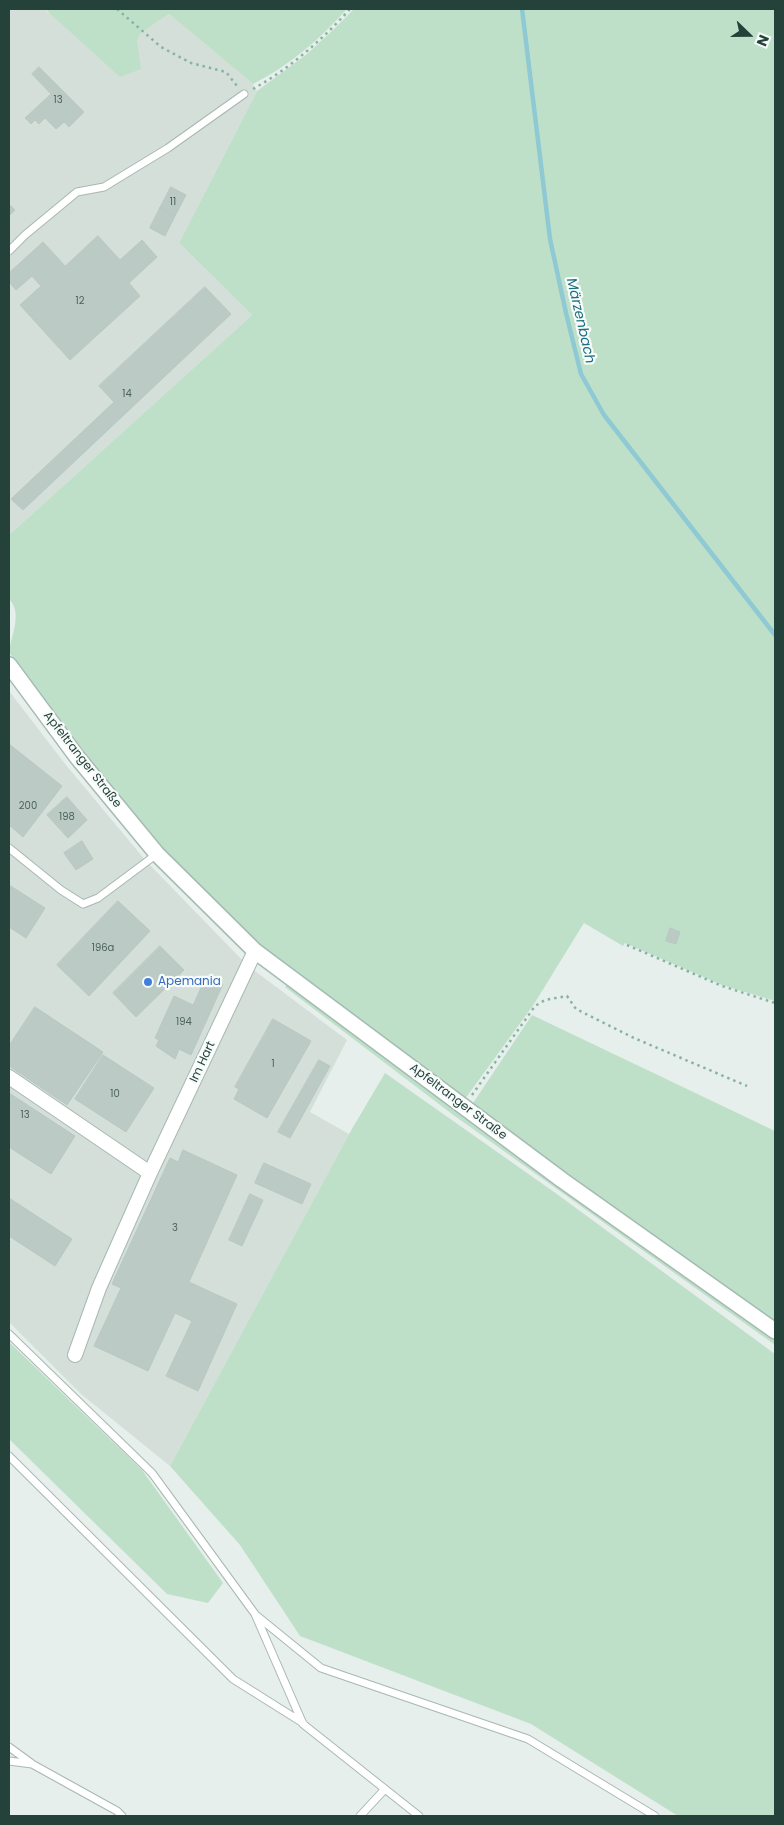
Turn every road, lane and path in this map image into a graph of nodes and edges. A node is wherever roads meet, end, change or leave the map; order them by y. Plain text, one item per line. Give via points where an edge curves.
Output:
1 (117, 9) edge
2 (350, 9) edge
3 (244, 94) junction
4 (9, 251) edge
5 (9, 664) edge
6 (9, 848) edge
7 (157, 854) junction
8 (627, 945) dead end
9 (255, 951) junction
10 (775, 1003) edge
11 (9, 1077) edge
12 (747, 1086) dead end
13 (464, 1106) junction
14 (150, 1173) junction
15 (775, 1331) edge
16 (9, 1334) edge
17 (75, 1355) dead end
18 (9, 1456) edge
19 (255, 1614) junction
20 (304, 1724) junction
21 (9, 1747) edge
22 (9, 1761) edge
23 (32, 1764) junction
24 (385, 1789) junction
25 (122, 1816) edge
26 (360, 1816) edge
27 (419, 1816) edge
28 (655, 1816) edge

1 - 3 path via 161,47 190,63 226,72
2 - 3 path via 305,53
3 - 4 lane via 168,148 104,187 77,192
5 - 7 street, Apfeltranger Straße via 77,757
6 - 7 lane via 83,904 98,898
7 - 9 street, Apfeltranger Straße
8 - 10 path via 722,986
9 - 13 street, Apfeltranger Straße
9 - 14 street, Im Hart
11 - 14 street
12 - 13 path via 634,1038 576,1009 567,996 545,1000 535,1006
13 - 15 street, Apfeltranger Straße via 562,1180
14 - 17 street, Im Hart via 99,1288
16 - 19 lane via 152,1473
18 - 20 lane via 233,1679
19 - 20 lane
19 - 28 lane via 321,1668 528,1739
20 - 24 lane
21 - 23 lane
22 - 23 lane
23 - 25 lane
24 - 26 lane
24 - 27 lane

